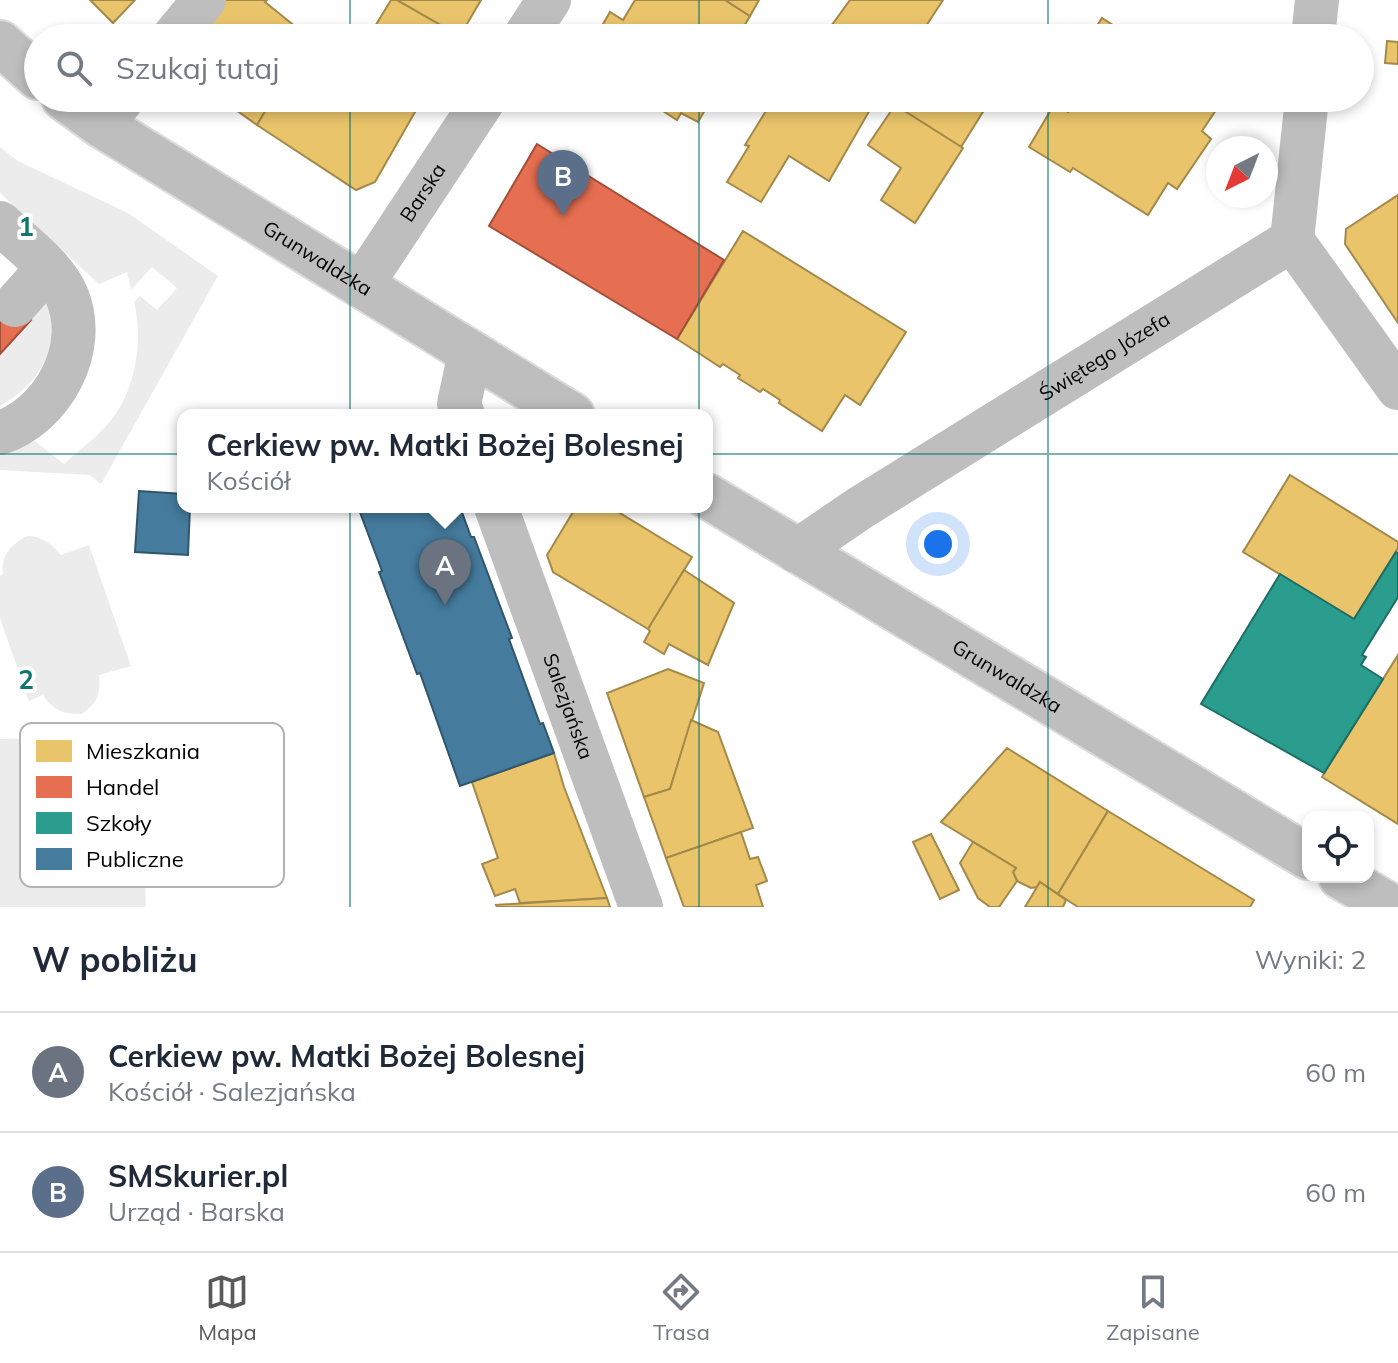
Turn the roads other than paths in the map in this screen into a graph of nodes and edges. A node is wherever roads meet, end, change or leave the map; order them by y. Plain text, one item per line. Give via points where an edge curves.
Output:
1 (204, 0) edge
2 (549, 0) edge
3 (1317, 0) edge
4 (184, 24) edge
5 (533, 24) edge
6 (1314, 24) edge
7 (0, 43) edge
8 (24, 64) edge
9 (112, 112) edge
10 (476, 112) edge
11 (1306, 112) edge
12 (0, 223) edge
13 (1292, 240) junction
14 (48, 268) junction
15 (361, 286) junction
16 (15, 305) dead end
17 (470, 353) junction
18 (1398, 388) edge
19 (461, 409) edge
20 (562, 409) edge
21 (0, 433) edge
22 (713, 500) edge
23 (498, 513) edge
24 (797, 551) junction
25 (1302, 853) edge
26 (1351, 883) edge
27 (641, 907) edge
28 (1392, 907) edge

1 - 4 street
2 - 5 street
3 - 6 street
7 - 8 street
9 - 15 street, Grunwaldzka
10 - 15 street, Barska
11 - 13 street
12 - 14 street
13 - 18 street
13 - 24 street, Świętego Józefa
14 - 16 street
14 - 21 street via 67,295 75,329 70,359 55,390 32,414
15 - 17 street, Grunwaldzka
17 - 19 street
17 - 20 street, Grunwaldzka
22 - 24 street, Grunwaldzka
23 - 27 street, Salezjańska
24 - 25 street, Grunwaldzka
26 - 28 street

